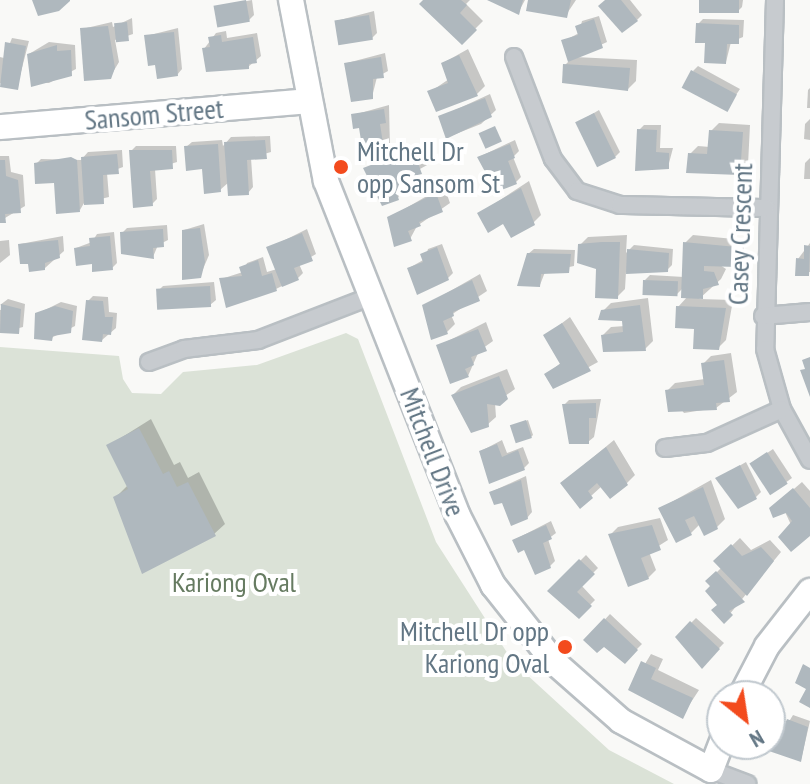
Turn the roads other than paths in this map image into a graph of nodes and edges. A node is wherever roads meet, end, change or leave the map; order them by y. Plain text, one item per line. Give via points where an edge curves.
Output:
1 (291, 0) edge
2 (775, 0) edge
3 (514, 57) dead end
4 (307, 101) junction
5 (0, 127) edge
6 (766, 208) junction
7 (372, 296) junction
8 (810, 312) edge
9 (763, 316) junction
10 (149, 362) dead end
11 (782, 409) junction
12 (665, 448) dead end
13 (810, 460) edge
14 (810, 591) edge
15 (749, 680) edge
16 (715, 760) edge
17 (711, 770) junction
18 (747, 784) edge

1 - 4 street, Mitchell Drive
2 - 6 street, Casey Crescent
3 - 6 street via 553,159 577,191 620,205
4 - 5 street, Sansom Street
4 - 7 street, Mitchell Drive via 322,169
6 - 9 street, Casey Crescent
7 - 10 street via 258,340 184,349
7 - 17 street, Mitchell Drive via 457,514 508,608 589,696 646,737
8 - 9 street
9 - 11 street, Casey Crescent via 765,349
11 - 12 street via 707,443
11 - 13 street, Casey Crescent
14 - 15 street via 767,646
16 - 17 street
17 - 18 street, Mitchell Drive

